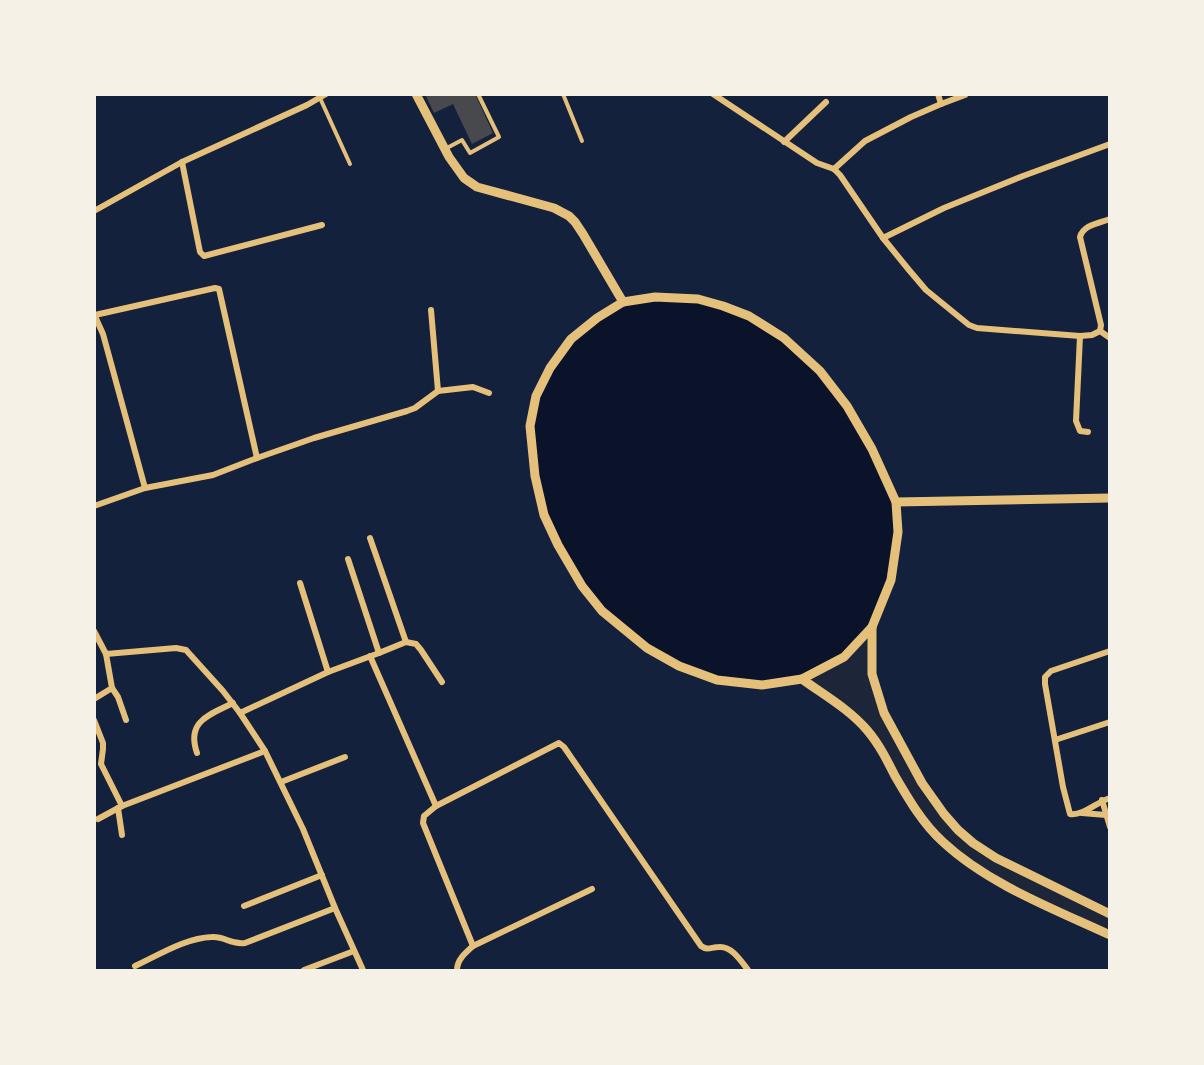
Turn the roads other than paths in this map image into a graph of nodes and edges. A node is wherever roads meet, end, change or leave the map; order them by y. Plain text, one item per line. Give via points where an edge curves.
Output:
1 (416, 94) edge
2 (478, 94) edge
3 (562, 94) edge
4 (713, 94) edge
5 (938, 94) edge
6 (965, 95) edge
7 (323, 96) edge
8 (826, 102) dead end
9 (941, 104) junction
10 (582, 141) dead end
11 (784, 142) junction
12 (1110, 144) edge
13 (444, 149) junction
14 (182, 162) junction
15 (350, 164) dead end
16 (834, 169) junction
17 (94, 211) edge
18 (1110, 219) edge
19 (322, 225) dead end
20 (883, 238) junction
21 (622, 302) junction
22 (431, 310) dead end
23 (95, 315) edge
24 (1100, 331) junction
25 (1080, 336) junction
26 (1110, 338) edge
27 (438, 391) junction
28 (489, 393) dead end
29 (1088, 432) dead end
30 (257, 458) junction
31 (145, 488) junction
32 (1110, 498) edge
33 (896, 502) junction
34 (94, 506) edge
35 (370, 538) dead end
36 (348, 559) dead end
37 (300, 583) dead end
38 (872, 627) junction
39 (94, 631) edge
40 (406, 642) junction
41 (1110, 651) edge
42 (379, 653) junction
43 (106, 654) junction
44 (370, 656) junction
45 (328, 672) junction
46 (802, 679) junction
47 (442, 682) dead end
48 (112, 688) junction
49 (94, 699) edge
50 (233, 703) junction
51 (240, 712) junction
52 (94, 720) edge
53 (126, 720) dead end
54 (1110, 722) edge
55 (1055, 740) junction
56 (265, 751) junction
57 (197, 753) dead end
58 (345, 757) dead end
59 (281, 782) junction
60 (1110, 798) edge
61 (1102, 800) junction
62 (436, 806) junction
63 (120, 807) junction
64 (1082, 813) junction
65 (1108, 814) edge
66 (98, 819) dead end
67 (1110, 827) edge
68 (122, 835) dead end
69 (322, 875) junction
70 (592, 889) dead end
71 (244, 906) dead end
72 (335, 908) junction
73 (1110, 914) edge
74 (1110, 935) edge
75 (472, 946) junction
76 (354, 951) junction
77 (135, 966) dead end
78 (304, 970) edge
79 (363, 970) edge
80 (457, 970) edge
81 (748, 970) edge

1 - 13 street
2 - 13 lane via 499,137 470,153 462,140
3 - 10 lane
4 - 11 street
5 - 9 street
6 - 9 street
7 - 14 street
7 - 15 lane
8 - 11 street
9 - 16 street via 866,141
11 - 16 street via 816,163
12 - 20 street via 944,208
13 - 21 street via 464,178 477,187 554,208 575,222
14 - 17 street
14 - 19 street via 204,256
16 - 20 street
18 - 24 street via 1085,228 1080,237
20 - 25 street via 926,290 969,326
21 - 33 street via 655,297 698,299 749,316 784,338 820,371 847,406
21 - 46 street via 571,339 549,368 536,396 530,426 535,476 544,515 558,545 602,611 647,648 679,666 717,680 750,684
22 - 27 street
23 - 30 street via 219,289
23 - 31 street
24 - 25 street
24 - 26 street
25 - 29 street via 1076,421 1080,431
27 - 28 street via 474,387
27 - 30 street via 411,410
30 - 31 street via 213,475
31 - 34 street
32 - 33 street
33 - 38 street via 898,532 891,580
35 - 40 street
36 - 42 street
37 - 45 street
38 - 46 street via 844,657
38 - 73 street via 872,674 884,713 922,783 944,814 973,843 996,858
39 - 43 street
40 - 42 street
40 - 47 street via 416,644
41 - 55 street via 1051,671 1045,677
42 - 44 street
43 - 48 street
43 - 50 street via 186,650
44 - 45 street
44 - 62 street
45 - 51 street
46 - 74 street via 867,730 918,814 944,843 983,873
48 - 49 street
48 - 53 street
50 - 51 street
50 - 57 street via 199,722 193,736
51 - 56 street
52 - 63 street via 103,743 101,764
54 - 55 street
55 - 64 street via 1070,813
56 - 59 street
56 - 63 street
58 - 59 street
59 - 69 street
60 - 61 street
61 - 64 street
61 - 65 street
62 - 75 street via 425,814 423,823
62 - 81 street via 560,744 701,946 726,947
63 - 66 street
63 - 68 street
64 - 65 street
65 - 67 street
69 - 71 street
69 - 72 street
70 - 75 street
72 - 76 street
72 - 77 street via 244,943 214,936 190,940
75 - 80 street via 459,961
76 - 78 street
76 - 79 street

